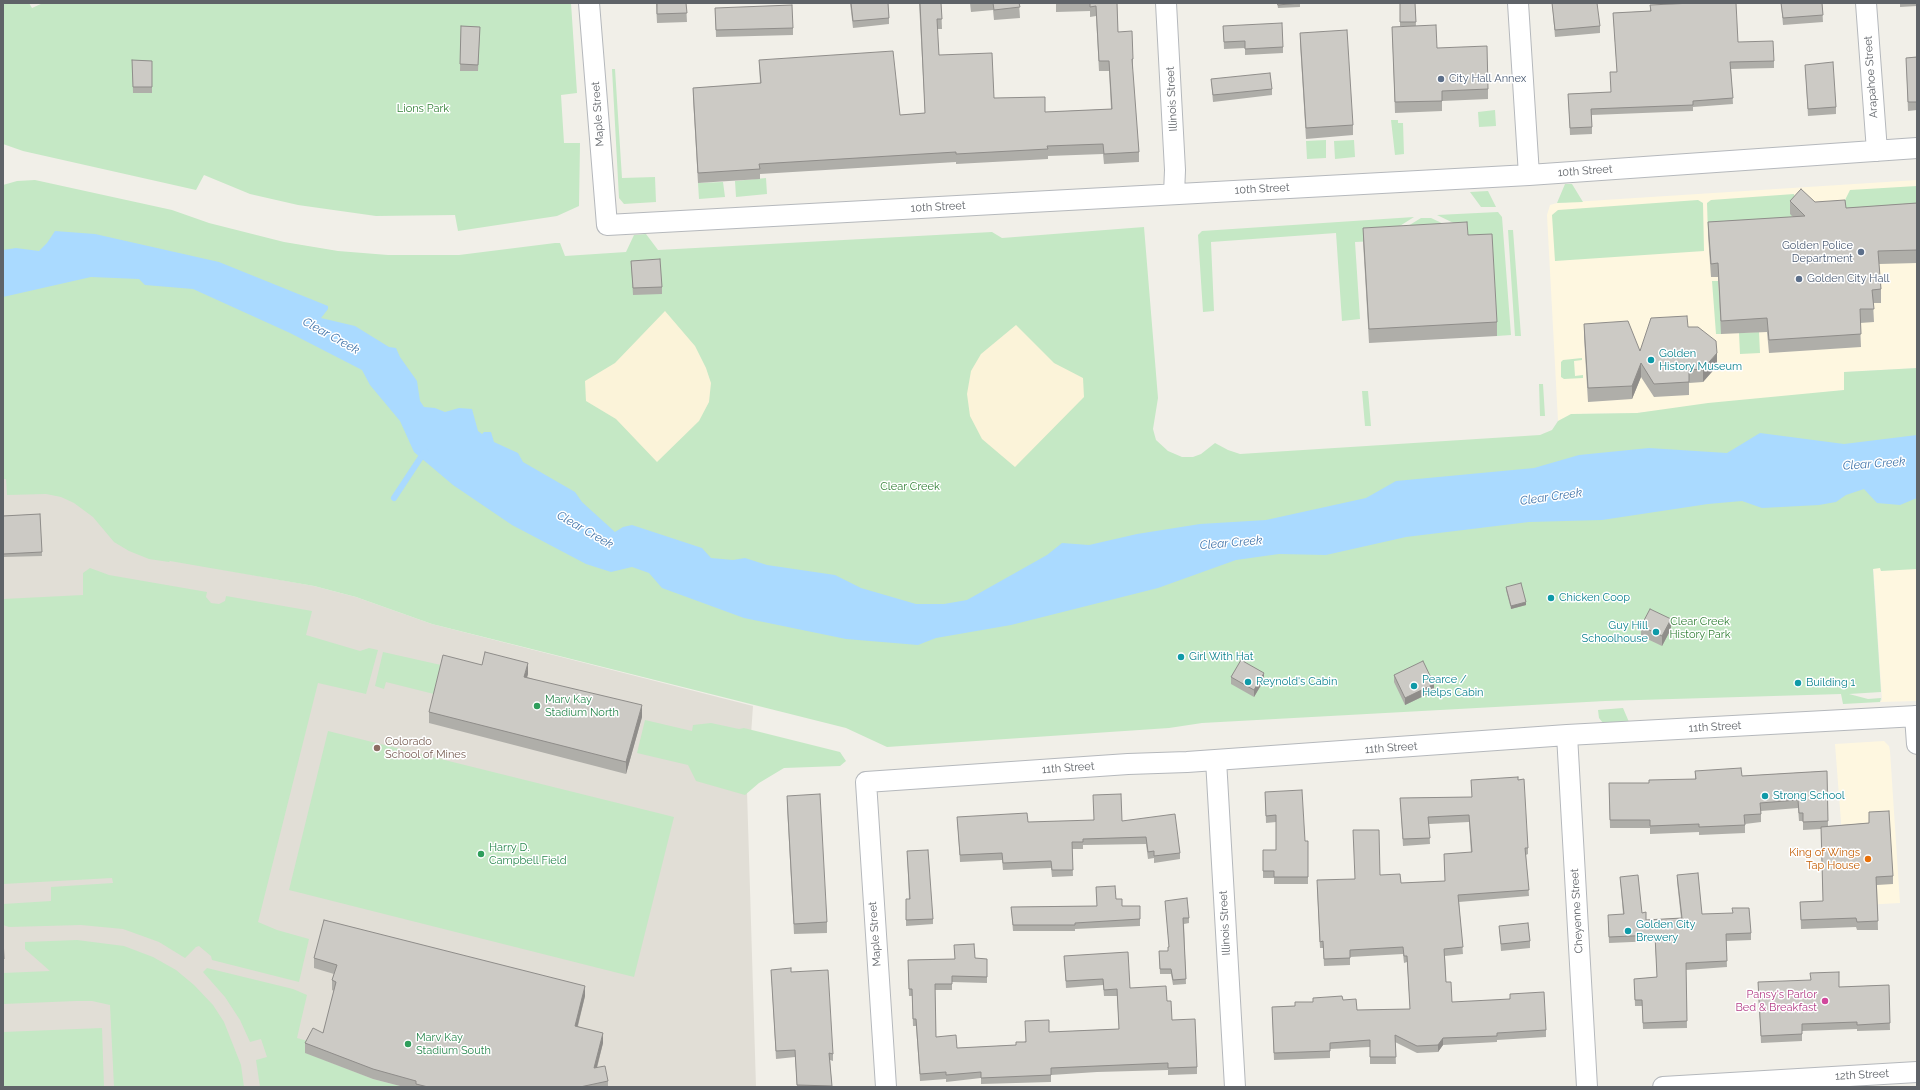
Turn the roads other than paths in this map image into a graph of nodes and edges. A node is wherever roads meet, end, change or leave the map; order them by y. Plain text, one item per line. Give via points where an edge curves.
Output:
1 (589, 3) edge
2 (1166, 3) edge
3 (1518, 3) edge
4 (1866, 3) edge
5 (1917, 148) edge
6 (1877, 151) junction
7 (1529, 175) junction
8 (1174, 194) junction
9 (607, 225) joint
10 (1916, 716) edge
11 (1566, 735) junction
12 (1917, 744) edge
13 (1216, 760) junction
14 (866, 782) joint
15 (1917, 1072) edge
16 (886, 1087) edge
17 (1235, 1087) edge
18 (1587, 1087) edge
19 (1664, 1087) edge

1 - 9 street, Maple Street
2 - 8 street, Illinois Street via 1175,170
3 - 7 street
4 - 6 street, Arapahoe Street
5 - 6 street, 10th Street
6 - 7 street, 10th Street
7 - 8 street, 10th Street
8 - 9 street, 10th Street
10 - 11 street, 11th Street
10 - 12 street
11 - 13 street, 11th Street
11 - 18 street, Cheyenne Street
13 - 14 street, 11th Street
13 - 17 street, Illinois Street
14 - 16 street, Maple Street
15 - 19 street, 12th Street

